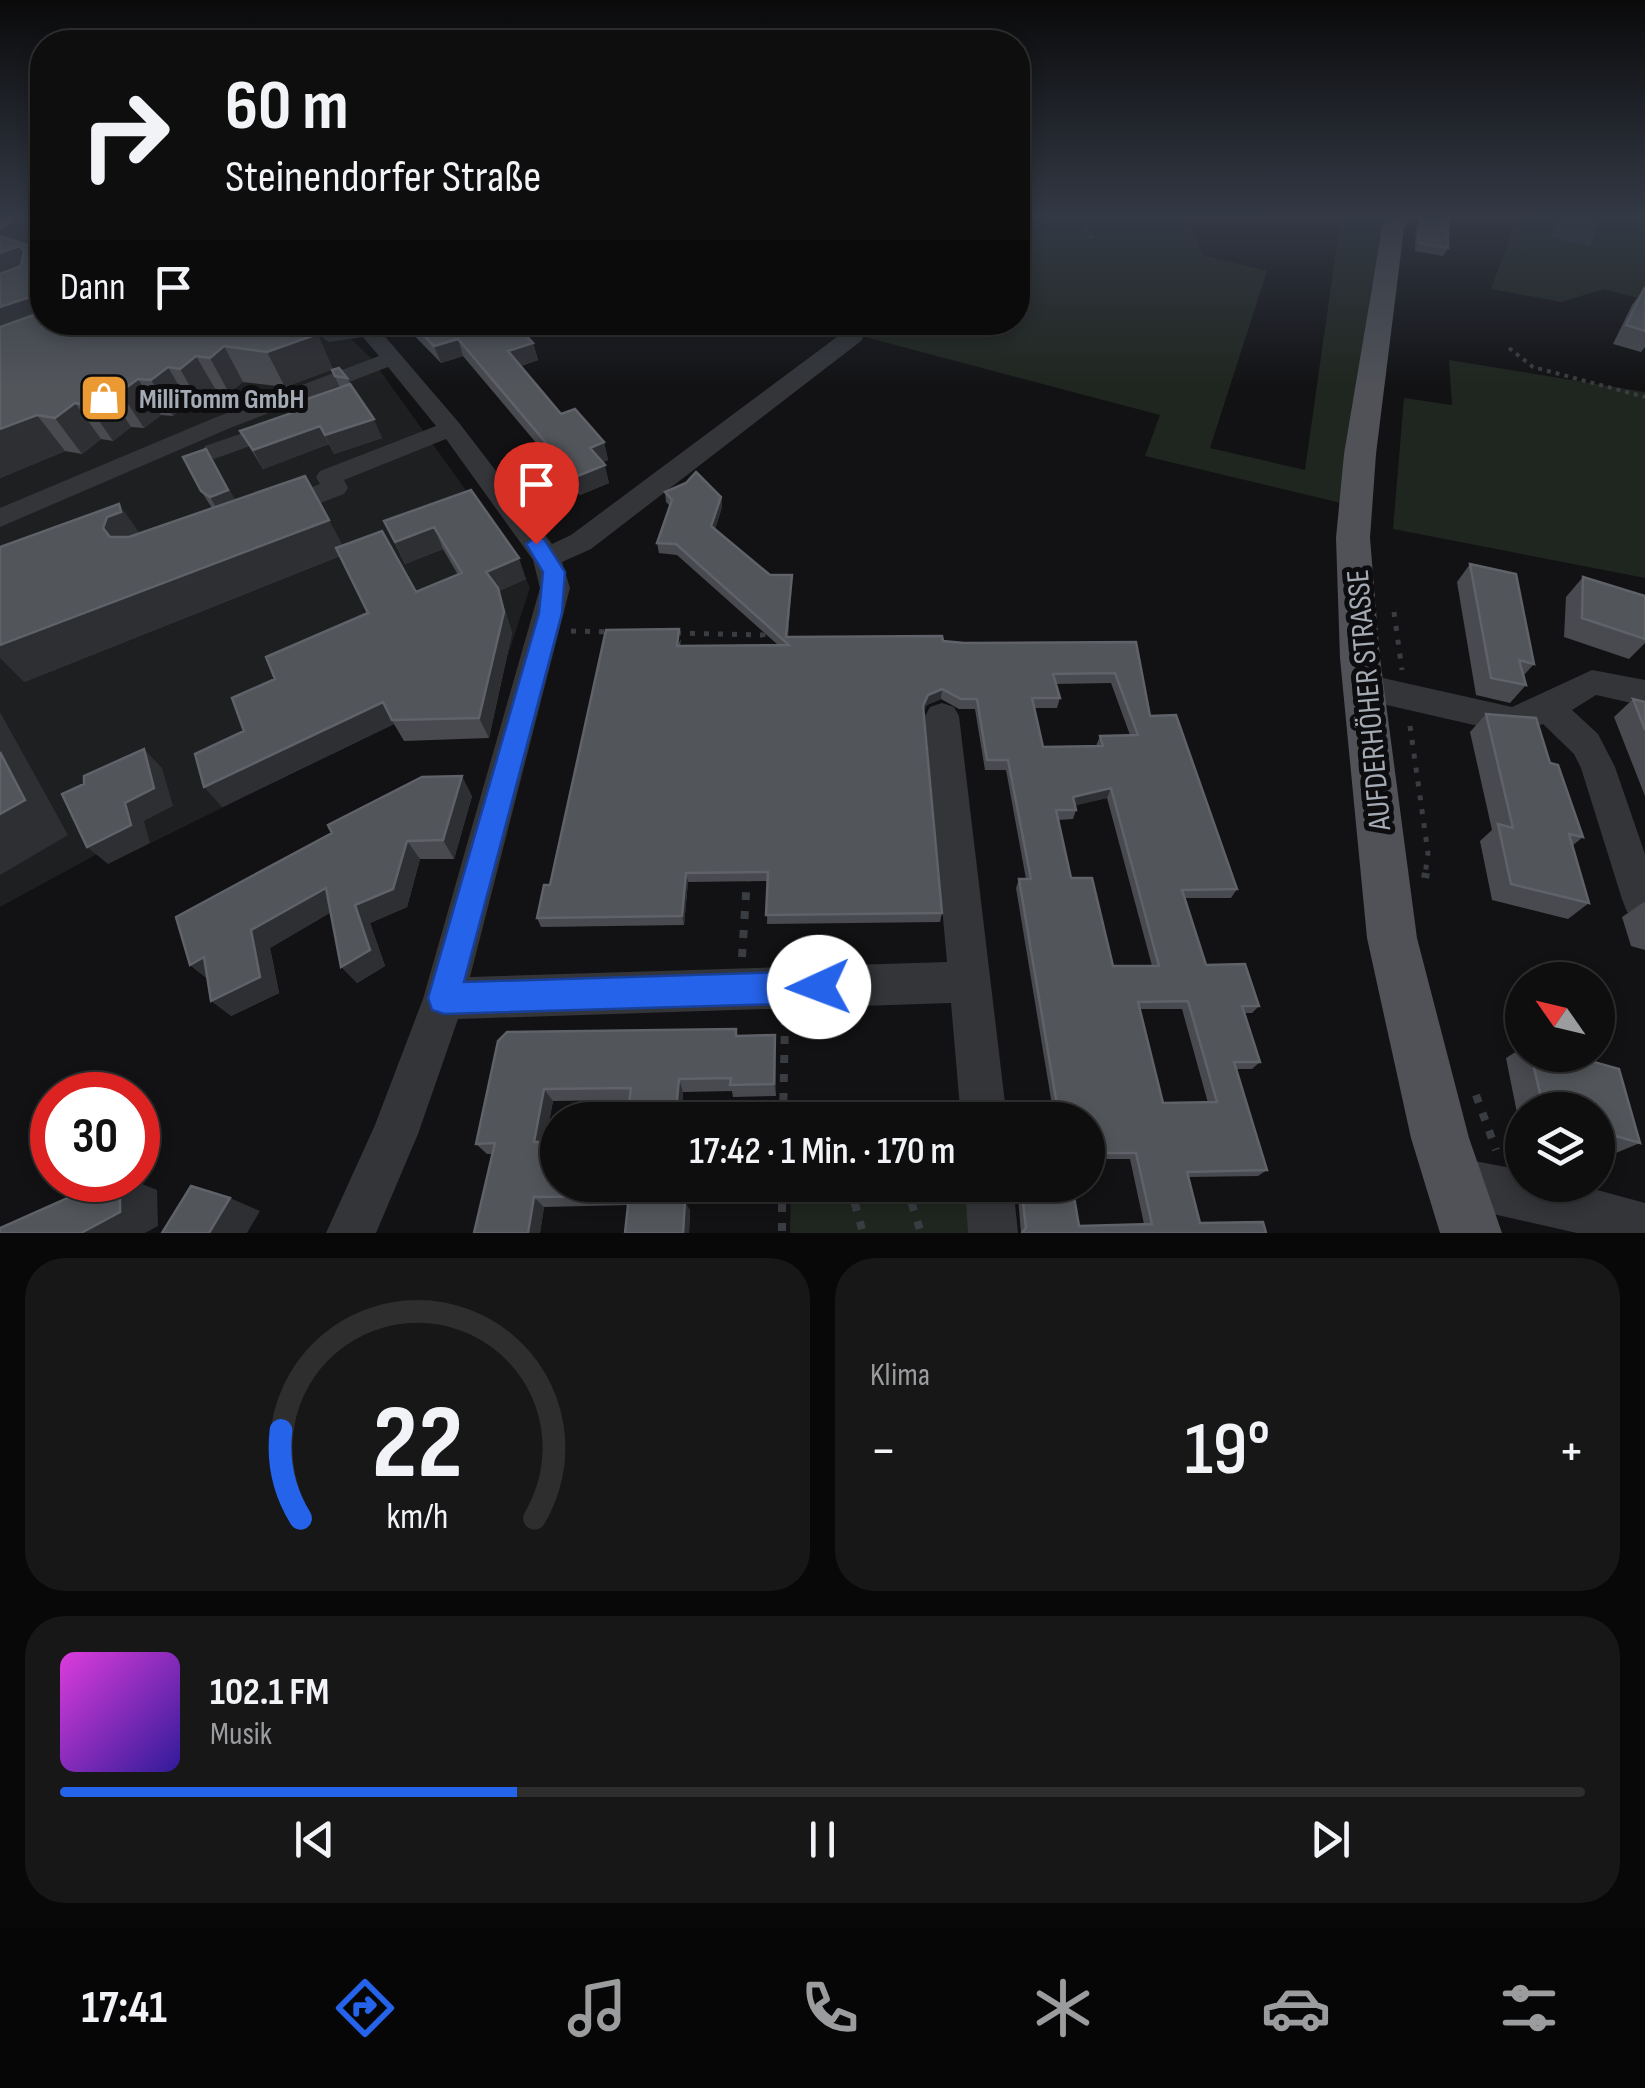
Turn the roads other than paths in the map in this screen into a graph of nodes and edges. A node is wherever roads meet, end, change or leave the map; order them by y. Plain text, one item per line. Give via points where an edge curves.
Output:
1 (1386, 273) edge
2 (328, 335) edge
3 (853, 336) dead end
4 (379, 343) edge
5 (323, 356) dead end
6 (450, 429) junction
7 (214, 451) dead end
8 (0, 518) edge
9 (249, 520) edge
10 (547, 558) junction
11 (1385, 692) junction
12 (1645, 693) edge
13 (1548, 708) junction
14 (942, 716) dead end
15 (1641, 899) dead end
16 (970, 982) junction
17 (444, 998) junction
18 (982, 1102) edge
19 (990, 1202) edge
20 (1462, 1207) edge
21 (1645, 1228) edge
22 (351, 1233) edge
23 (993, 1233) edge

1 - 11 main road, AUFDERHÖHER STRASSE via 1353,538
2 - 4 street
3 - 10 street via 594,534
4 - 5 street
4 - 6 street
4 - 7 street via 304,402 308,407 292,423
4 - 8 street via 222,423
6 - 9 street via 328,476 334,488
6 - 10 street
10 - 17 street via 555,588 545,631
11 - 13 street via 1502,720 1522,720
11 - 20 main road, AUFDERHÖHER STRASSE via 1392,938
12 - 13 street via 1592,682
13 - 15 street via 1586,744 1598,767
14 - 16 street
16 - 17 street
16 - 18 street
17 - 22 street
19 - 23 street
20 - 21 street, AUFDERHÖHER STRASSE via 1511,1191

